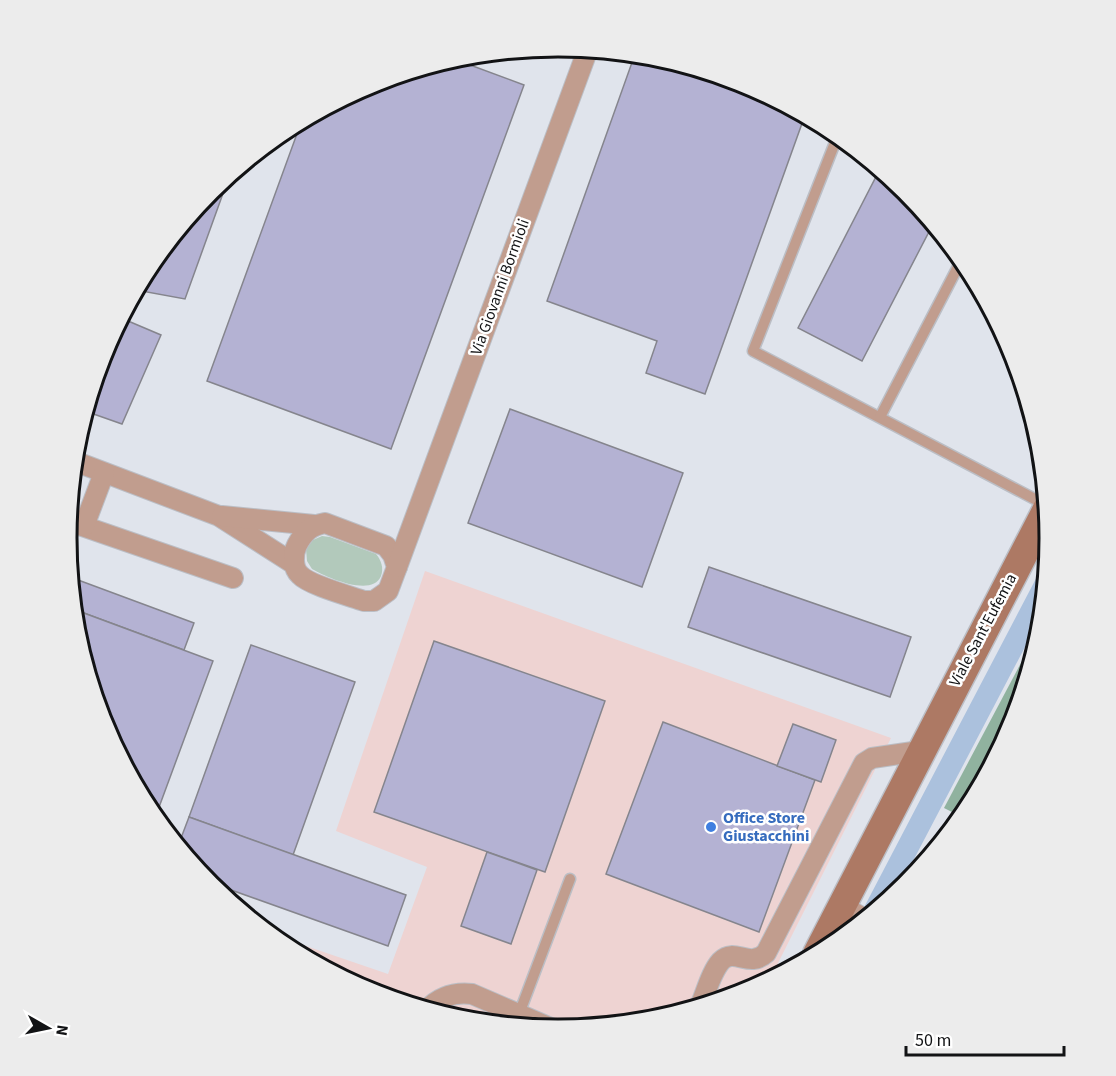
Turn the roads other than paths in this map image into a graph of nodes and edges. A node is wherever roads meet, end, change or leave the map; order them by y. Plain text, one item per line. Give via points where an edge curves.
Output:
1 (585, 58) edge
2 (834, 144) edge
3 (957, 269) edge
4 (880, 417) junction
5 (83, 464) edge
6 (104, 473) junction
7 (1038, 502) edge
8 (219, 516) junction
9 (78, 520) edge
10 (1038, 522) edge
11 (77, 524) edge
12 (412, 524) junction
13 (314, 525) junction
14 (386, 546) junction
15 (294, 564) junction
16 (397, 567) junction
17 (233, 578) dead end
18 (920, 751) junction
19 (570, 879) dead end
20 (856, 914) edge
21 (705, 996) edge
22 (435, 1003) edge
23 (519, 1014) junction
24 (528, 1018) edge

1 - 12 street, Via Giovanni Bormioli
2 - 4 lane via 753,351
3 - 4 lane
4 - 7 lane
5 - 6 street, Via Giovanni Bormioli
6 - 8 street, Via Giovanni Bormioli
6 - 9 street
8 - 13 street, Via Giovanni Bormioli
8 - 15 street, Via Giovanni Bormioli
10 - 18 main road, Viale Sant'Eufemia
11 - 17 street
12 - 14 street, Via Giovanni Bormioli via 395,543
12 - 16 street, Via Giovanni Bormioli
13 - 14 street, Via Giovanni Bormioli via 324,523
13 - 15 street via 303,534 295,549
14 - 16 street
15 - 16 street, Via Giovanni Bormioli via 308,580 364,601 374,601 388,591
18 - 20 main road, Viale Sant'Eufemia
18 - 21 street via 872,758 864,763 766,953 752,961 726,957
19 - 23 lane
22 - 23 street via 457,993 472,994
23 - 24 street

